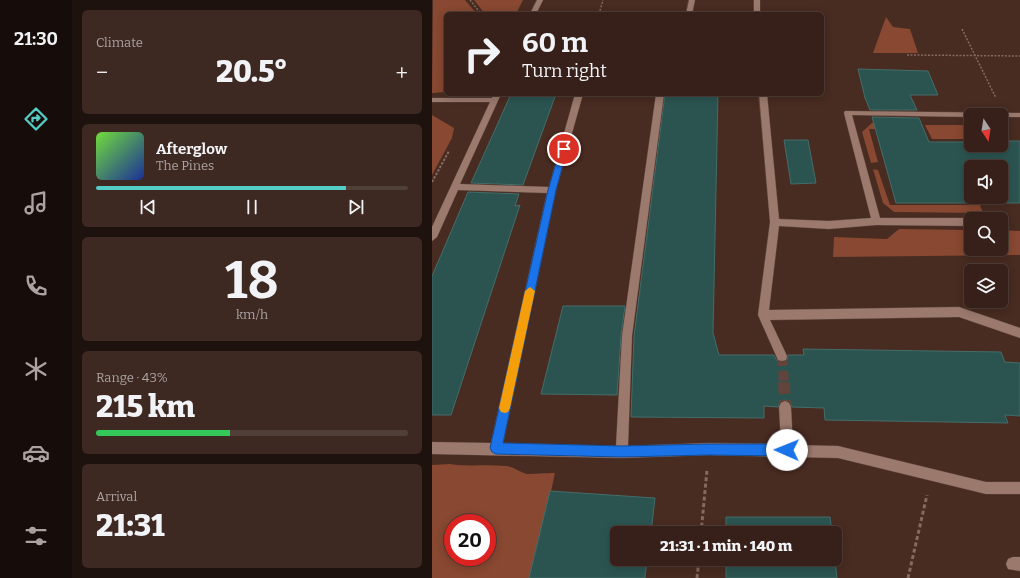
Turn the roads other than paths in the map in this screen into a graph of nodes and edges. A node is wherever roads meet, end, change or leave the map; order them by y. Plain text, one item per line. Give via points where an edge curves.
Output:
1 (540, 0) edge
2 (692, 0) edge
3 (757, 0) edge
4 (534, 12) edge
5 (690, 12) edge
6 (757, 12) edge
7 (578, 96) edge
8 (660, 96) edge
9 (763, 96) edge
10 (496, 97) edge
11 (432, 100) edge
12 (1020, 115) edge
13 (455, 187) junction
14 (552, 190) junction
15 (876, 221) junction
16 (775, 222) junction
17 (964, 222) edge
18 (432, 237) edge
19 (763, 315) junction
20 (1020, 333) edge
21 (782, 356) tunnel mouth
22 (785, 407) tunnel mouth
23 (432, 448) edge
24 (496, 448) junction
25 (787, 450) junction
26 (622, 452) junction
27 (1020, 488) edge

1 - 4 street
2 - 5 street
3 - 6 street
7 - 14 street
8 - 26 street via 627,336
9 - 16 street
10 - 11 street
10 - 13 street
12 - 15 street via 848,114
13 - 14 street
13 - 18 street
14 - 24 street
15 - 16 street via 829,225
15 - 17 street
16 - 19 street
19 - 20 street via 959,312
19 - 21 street
22 - 25 street
23 - 24 street
24 - 26 street
25 - 26 street
25 - 27 street via 838,452 986,488

